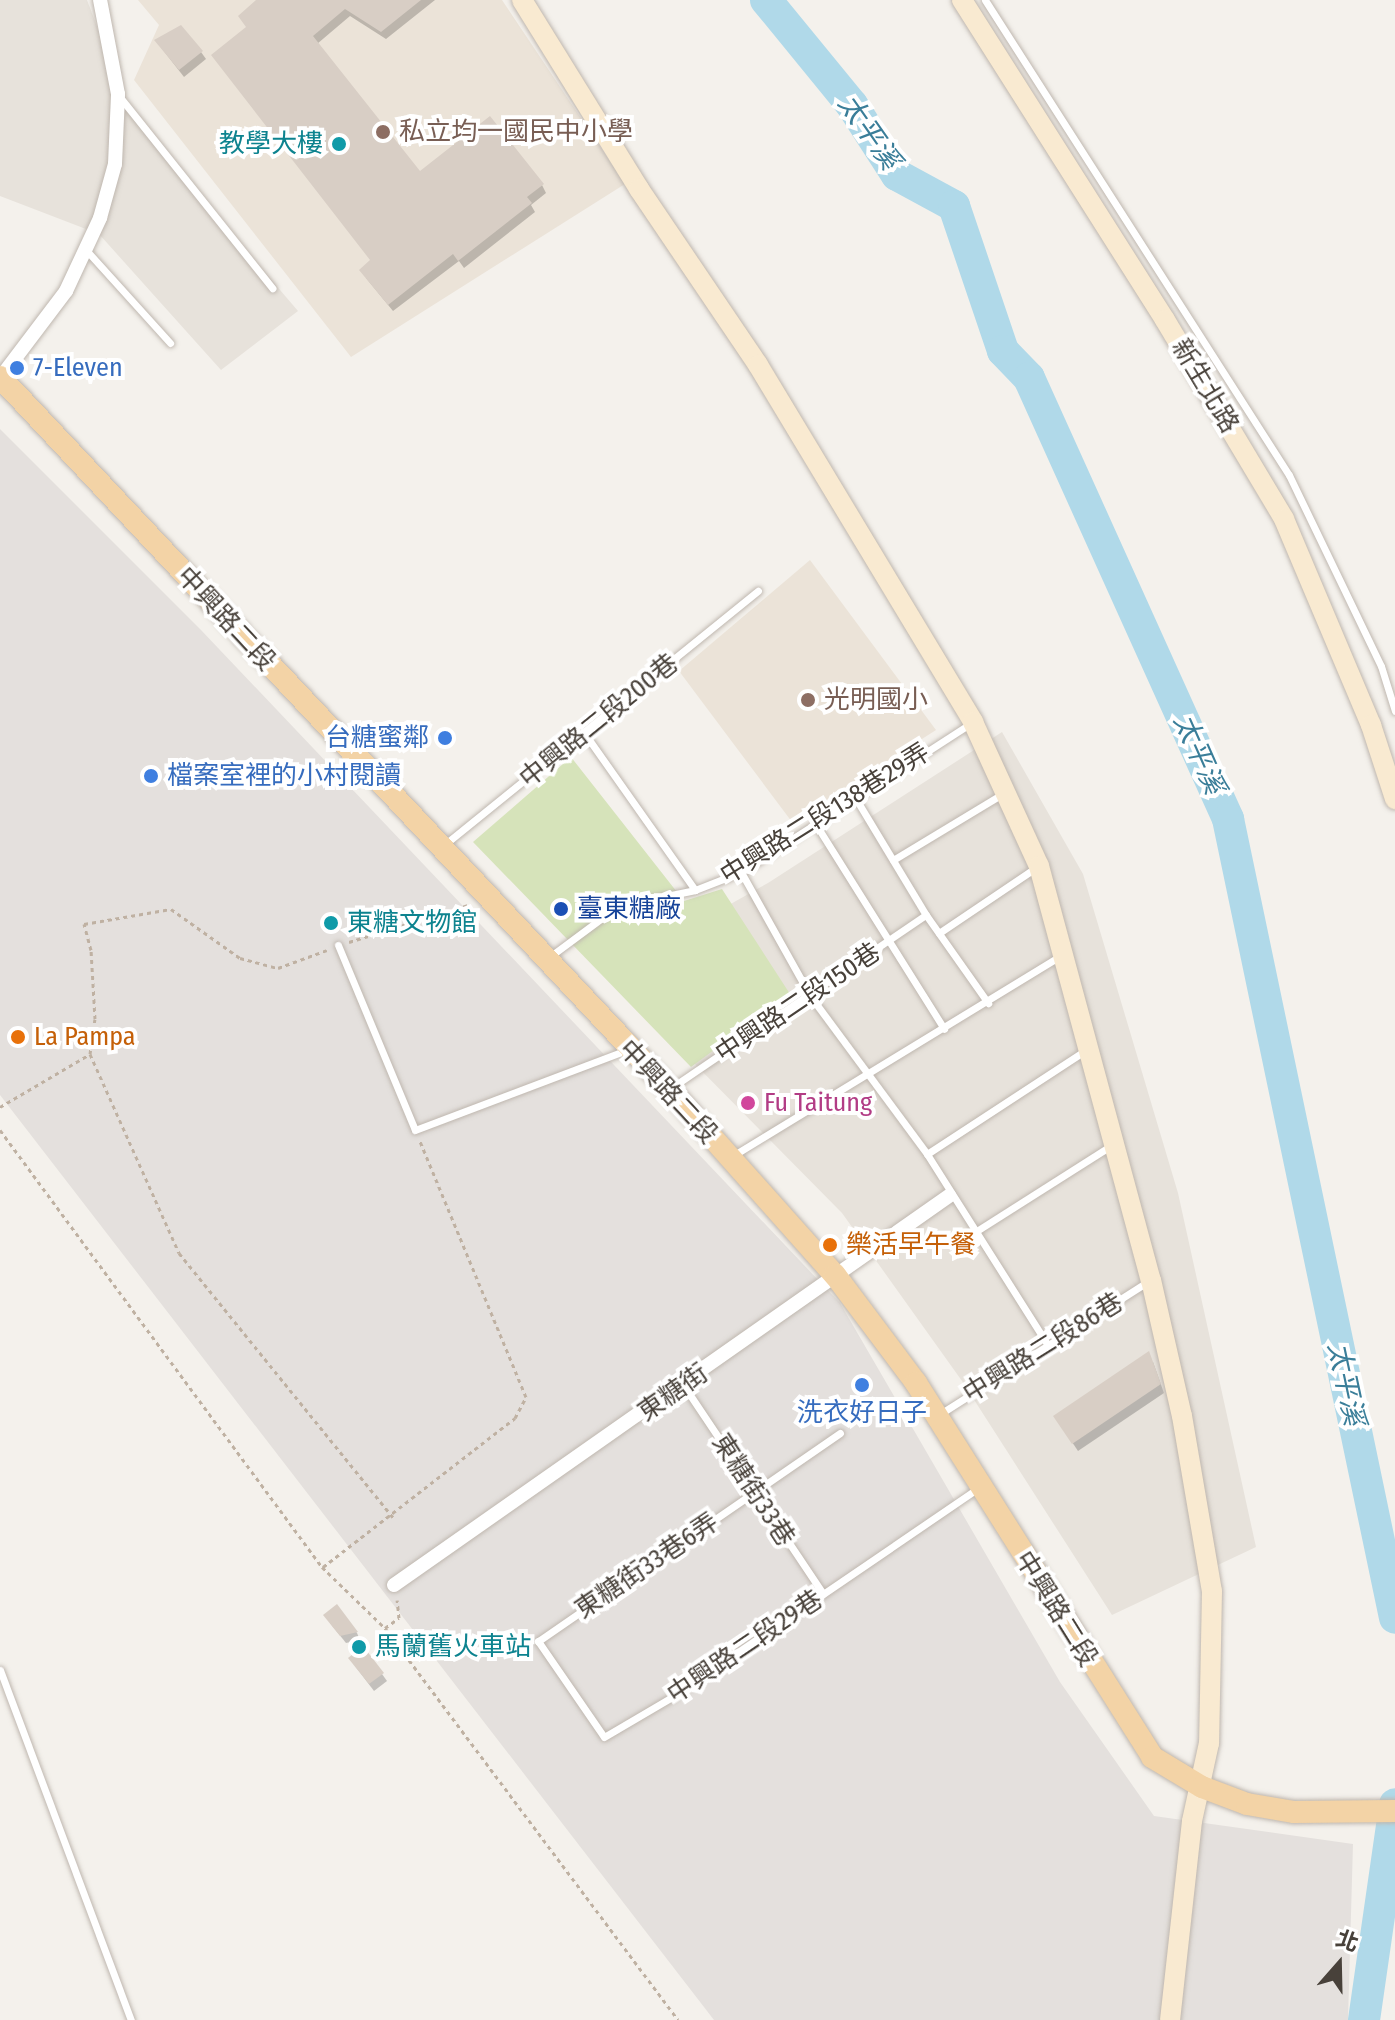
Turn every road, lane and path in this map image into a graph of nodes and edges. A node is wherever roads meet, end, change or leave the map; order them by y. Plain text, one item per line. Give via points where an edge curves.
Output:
1 (100, 0) edge
2 (522, 0) edge
3 (962, 0) edge
4 (985, 0) edge
5 (118, 94) junction
6 (87, 251) junction
7 (272, 288) dead end
8 (170, 343) dead end
9 (0, 377) edge
10 (758, 591) dead end
11 (1395, 711) edge
12 (973, 722) junction
13 (585, 734) junction
14 (1006, 791) junction
15 (856, 799) junction
16 (1395, 799) edge
17 (815, 823) junction
18 (439, 849) junction
19 (893, 860) junction
20 (1039, 866) junction
21 (741, 872) junction
22 (695, 890) junction
23 (486, 899) junction
24 (926, 915) junction
25 (939, 933) junction
26 (889, 943) junction
27 (338, 945) junction
28 (1063, 954) junction
29 (546, 959) junction
30 (811, 997) junction
31 (988, 1003) junction
32 (944, 1029) junction
33 (628, 1049) junction
34 (1086, 1050) junction
35 (90, 1054) junction
36 (869, 1075) junction
37 (669, 1089) junction
38 (0, 1107) edge
39 (0, 1130) edge
40 (415, 1130) junction
41 (1113, 1144) junction
42 (927, 1154) junction
43 (729, 1158) junction
44 (949, 1196) junction
45 (975, 1232) junction
46 (835, 1275) junction
47 (1151, 1280) junction
48 (1047, 1344) junction
49 (684, 1386) junction
50 (935, 1417) junction
51 (840, 1433) dead end
52 (980, 1486) junction
53 (756, 1492) junction
54 (393, 1517) junction
55 (322, 1567) junction
56 (394, 1585) joint
57 (823, 1594) junction
58 (385, 1628) junction
59 (538, 1641) joint
60 (0, 1670) edge
61 (1202, 1787) junction
62 (1395, 1811) edge
63 (131, 2020) edge
64 (678, 2020) edge
65 (1170, 2020) edge

1 - 5 street
2 - 12 street via 639,189 758,365
3 - 16 street, 新生北路 via 1284,519 1371,725
4 - 11 lane via 1289,475 1381,666
5 - 6 street via 115,164
5 - 7 lane
6 - 8 lane
6 - 9 street via 66,291
9 - 18 main road, 中興路二段
10 - 13 lane, 中興路二段200巷
12 - 14 street
12 - 15 lane, 中興路二段138巷29弄
13 - 18 lane, 中興路二段200巷
13 - 22 lane
14 - 19 lane
14 - 20 street
15 - 17 lane, 中興路二段138巷29弄
15 - 19 lane
17 - 21 lane, 中興路二段138巷29弄
17 - 26 lane
18 - 23 main road, 中興路二段
19 - 24 lane
20 - 25 lane
20 - 28 street
21 - 22 lane, 中興路二段138巷29弄
21 - 30 lane
22 - 29 lane, 中興路二段138巷29弄 via 618,906
23 - 27 path
23 - 29 main road, 中興路二段
24 - 25 lane
24 - 26 lane, 中興路二段150巷
25 - 31 lane
26 - 30 lane, 中興路二段150巷
26 - 32 lane
27 - 35 path via 278,968 240,958 171,909 84,924 95,1019
27 - 40 lane
28 - 31 lane
28 - 34 street
29 - 33 main road, 中興路二段
30 - 36 lane
30 - 37 lane, 中興路二段150巷
31 - 32 lane
32 - 36 lane
33 - 37 main road, 中興路二段
33 - 40 lane
34 - 41 street
34 - 42 lane
35 - 38 path
35 - 54 path via 158,1217 179,1253
36 - 42 lane
36 - 43 lane
37 - 43 main road, 中興路二段
39 - 55 path
40 - 54 path via 526,1397 515,1418
41 - 45 lane
41 - 47 street
42 - 44 lane
43 - 46 main road, 中興路二段
44 - 45 lane
44 - 46 street, 東糖街
45 - 48 lane
46 - 49 street, 東糖街
46 - 50 main road, 中興路二段
47 - 48 lane, 中興路二段86巷
47 - 61 street via 1182,1416 1212,1591 1209,1743
48 - 50 lane, 中興路二段86巷
49 - 53 lane, 東糖街33巷
49 - 56 street, 東糖街
50 - 52 main road, 中興路二段
51 - 53 lane, 東糖街33巷6弄
52 - 57 lane, 中興路二段29巷
52 - 61 main road, 中興路二段 via 1152,1757
53 - 57 lane, 東糖街33巷
53 - 59 lane, 東糖街33巷6弄
54 - 55 path
55 - 58 path
56 - 58 path via 399,1618
57 - 59 lane, 中興路二段29巷 via 604,1737
58 - 64 path
60 - 63 lane
61 - 62 main road, 中興路二段 via 1247,1804 1294,1812
61 - 65 street via 1192,1821

